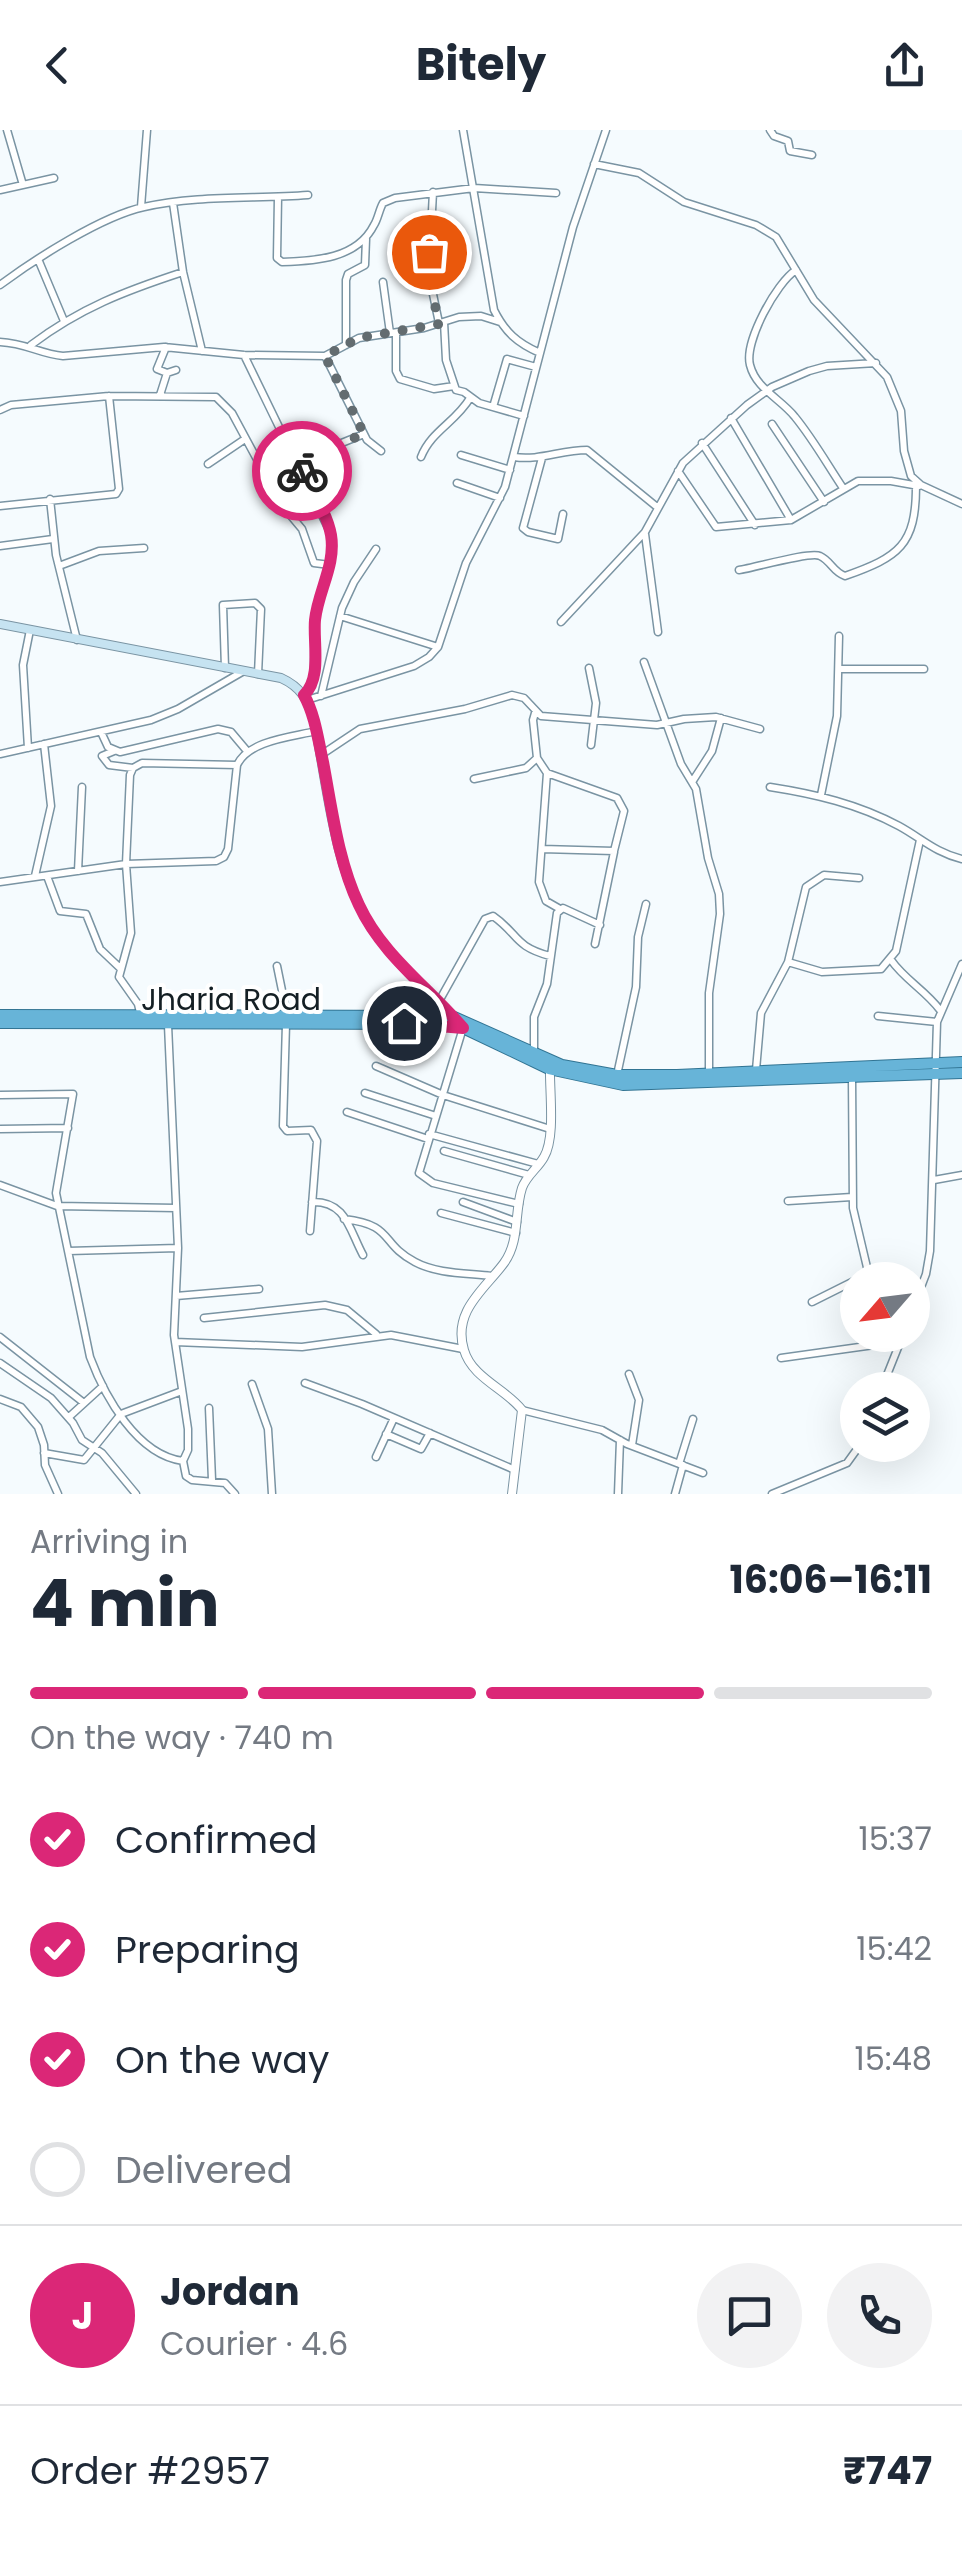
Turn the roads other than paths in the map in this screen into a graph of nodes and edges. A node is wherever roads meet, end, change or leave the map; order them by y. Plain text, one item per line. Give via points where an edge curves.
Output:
1 (7, 130) edge
2 (147, 130) edge
3 (463, 130) edge
4 (606, 130) edge
5 (766, 130) edge
6 (812, 155) dead end
7 (594, 164) junction
8 (54, 178) dead end
9 (23, 185) junction
10 (474, 188) junction
11 (0, 190) edge
12 (434, 192) junction
13 (556, 193) dead end
14 (308, 194) dead end
15 (278, 197) junction
16 (172, 202) junction
17 (141, 207) junction
18 (366, 238) junction
19 (38, 259) junction
20 (796, 270) junction
21 (182, 272) junction
22 (383, 282) dead end
23 (0, 284) edge
24 (64, 321) junction
25 (442, 322) junction
26 (500, 322) junction
27 (393, 333) junction
28 (0, 342) edge
29 (520, 343) junction
30 (346, 344) junction
31 (31, 346) junction
32 (166, 347) junction
33 (202, 352) junction
34 (540, 353) junction
35 (244, 356) junction
36 (325, 356) junction
37 (516, 361) junction
38 (876, 363) junction
39 (536, 367) junction
40 (176, 370) dead end
41 (167, 372) junction
42 (454, 386) junction
43 (766, 391) junction
44 (160, 395) junction
45 (109, 396) junction
46 (470, 398) junction
47 (493, 407) junction
48 (0, 410) edge
49 (524, 416) junction
50 (732, 418) junction
51 (772, 424) dead end
52 (364, 434) junction
53 (245, 439) junction
54 (702, 443) junction
55 (381, 451) dead end
56 (461, 454) dead end
57 (514, 456) junction
58 (421, 457) dead end
59 (543, 457) junction
60 (298, 461) junction
61 (208, 464) dead end
62 (510, 470) junction
63 (678, 471) junction
64 (456, 484) dead end
65 (916, 486) junction
66 (842, 488) junction
67 (928, 488) junction
68 (500, 498) junction
69 (50, 500) junction
70 (824, 502) junction
71 (962, 504) edge
72 (0, 506) edge
73 (658, 508) junction
74 (563, 514) dead end
75 (791, 520) junction
76 (756, 526) junction
77 (645, 532) junction
78 (53, 540) junction
79 (0, 546) edge
80 (144, 548) dead end
81 (376, 549) dead end
82 (59, 566) junction
83 (330, 566) junction
84 (739, 570) dead end
85 (340, 616) junction
86 (562, 622) dead end
87 (0, 624) edge
88 (30, 630) junction
89 (658, 632) dead end
90 (840, 636) dead end
91 (77, 640) junction
92 (438, 646) junction
93 (644, 662) dead end
94 (225, 668) junction
95 (590, 668) dead end
96 (840, 669) junction
97 (924, 669) dead end
98 (243, 671) junction
99 (258, 674) junction
100 (320, 697) junction
101 (306, 698) junction
102 (535, 713) junction
103 (721, 718) junction
104 (594, 722) junction
105 (665, 724) junction
106 (760, 729) dead end
107 (316, 731) junction
108 (101, 732) junction
109 (44, 744) junction
110 (591, 744) dead end
111 (28, 748) junction
112 (114, 751) junction
113 (247, 751) junction
114 (0, 754) edge
115 (321, 755) junction
116 (536, 758) junction
117 (237, 765) junction
118 (133, 768) junction
119 (547, 773) junction
120 (474, 779) dead end
121 (692, 782) junction
122 (82, 787) dead end
123 (770, 787) dead end
124 (822, 795) junction
125 (920, 840) junction
126 (542, 849) junction
127 (614, 852) junction
128 (962, 858) edge
129 (126, 864) junction
130 (78, 871) junction
131 (35, 876) junction
132 (47, 876) junction
133 (859, 878) dead end
134 (0, 882) edge
135 (646, 904) dead end
136 (560, 909) junction
137 (600, 925) junction
138 (596, 944) dead end
139 (550, 956) junction
140 (890, 960) junction
141 (788, 962) junction
142 (962, 964) edge
143 (277, 966) dead end
144 (120, 968) junction
145 (438, 1002) junction
146 (940, 1011) junction
147 (0, 1014) edge
148 (452, 1016) junction
149 (878, 1016) dead end
150 (287, 1020) junction
151 (140, 1021) junction
152 (937, 1022) junction
153 (0, 1023) edge
154 (168, 1026) junction
155 (463, 1028) junction
156 (534, 1054) junction
157 (962, 1062) edge
158 (550, 1065) junction
159 (376, 1066) dead end
160 (936, 1069) junction
161 (756, 1070) junction
162 (962, 1074) edge
163 (617, 1075) junction
164 (716, 1075) junction
165 (738, 1075) junction
166 (852, 1078) junction
167 (365, 1093) dead end
168 (0, 1095) edge
169 (443, 1095) junction
170 (347, 1112) dead end
171 (436, 1116) junction
172 (0, 1128) edge
173 (68, 1128) junction
174 (550, 1129) junction
175 (428, 1136) junction
176 (444, 1150) dead end
177 (538, 1164) junction
178 (962, 1175) edge
179 (529, 1176) junction
180 (934, 1180) junction
181 (0, 1185) edge
182 (852, 1196) junction
183 (788, 1201) dead end
184 (312, 1202) junction
185 (463, 1202) dead end
186 (519, 1204) junction
187 (57, 1206) junction
188 (176, 1208) junction
189 (440, 1213) dead end
190 (344, 1218) junction
191 (517, 1222) junction
192 (310, 1232) dead end
193 (516, 1234) junction
194 (178, 1248) junction
195 (68, 1251) junction
196 (363, 1255) dead end
197 (865, 1262) edge
198 (927, 1262) edge
199 (492, 1276) junction
200 (259, 1289) dead end
201 (840, 1290) edge
202 (176, 1296) junction
203 (812, 1302) dead end
204 (204, 1318) dead end
205 (377, 1335) junction
206 (0, 1337) edge
207 (174, 1342) junction
208 (464, 1350) junction
209 (840, 1350) edge
210 (781, 1358) dead end
211 (2, 1368) edge
212 (630, 1374) dead end
213 (252, 1384) dead end
214 (306, 1384) dead end
215 (102, 1386) junction
216 (182, 1391) junction
217 (0, 1399) edge
218 (84, 1403) junction
219 (209, 1408) dead end
220 (522, 1410) junction
221 (121, 1414) junction
222 (69, 1418) junction
223 (394, 1418) junction
224 (694, 1420) dead end
225 (430, 1433) junction
226 (386, 1434) junction
227 (620, 1440) junction
228 (632, 1446) junction
229 (96, 1450) junction
230 (44, 1453) junction
231 (376, 1457) dead end
232 (183, 1461) junction
233 (848, 1462) edge
234 (681, 1464) junction
235 (516, 1470) junction
236 (703, 1472) dead end
237 (212, 1480) junction
238 (58, 1494) edge
239 (136, 1494) edge
240 (234, 1494) edge
241 (272, 1494) edge
242 (512, 1494) edge
243 (618, 1494) edge
244 (675, 1494) edge
245 (772, 1494) edge

1 - 9 street
2 - 17 street
3 - 10 street
4 - 7 street
5 - 6 street via 788,141 790,152
7 - 20 street via 638,173 684,202 766,229
7 - 34 street
8 - 9 street
9 - 11 street
10 - 12 street
10 - 13 street
10 - 26 street
12 - 18 street via 387,200
12 - 25 street via 441,243 425,256
14 - 15 street
15 - 16 street
15 - 18 street via 280,261 324,259
16 - 17 street
16 - 21 street
17 - 19 street
18 - 30 street via 365,264 346,280
19 - 23 street
19 - 24 street
20 - 38 street via 827,316
20 - 43 street via 772,295 750,354
21 - 24 street
21 - 33 street
22 - 27 street
24 - 31 street
25 - 26 street via 470,315
25 - 27 street
25 - 42 street
26 - 29 street
27 - 30 street
27 - 42 street via 400,379 434,389
28 - 31 street
29 - 34 street
29 - 37 street
30 - 36 street
31 - 32 street via 82,356
32 - 33 street
32 - 41 street via 158,368
33 - 35 street
34 - 39 street
35 - 36 street
35 - 60 street
36 - 52 street
37 - 39 street
37 - 47 street via 507,359
38 - 43 street via 827,366
38 - 67 street via 901,411 911,476
39 - 49 street
40 - 41 street
41 - 44 street
42 - 46 street
43 - 50 street
43 - 66 street via 797,418
44 - 45 street
44 - 53 street via 216,397
45 - 48 street
45 - 69 street via 119,489 110,496
46 - 47 street
46 - 58 street
47 - 49 street
49 - 57 street
50 - 54 street
50 - 75 street
51 - 70 street
52 - 55 street
52 - 60 street
53 - 61 street
53 - 83 street via 302,529 314,562
54 - 63 street
54 - 76 street
56 - 62 street
57 - 59 street
57 - 62 street
59 - 73 street via 592,452
59 - 74 street via 523,528 558,538
60 - 83 street via 327,521
62 - 68 street
63 - 73 street
63 - 76 street via 713,526
64 - 68 street
65 - 66 street via 868,479
65 - 67 street
65 - 84 street via 907,541 874,564 844,576 813,553
66 - 70 street
67 - 71 street
68 - 92 street via 466,563
69 - 72 street
69 - 78 street
70 - 75 street
73 - 77 street
75 - 76 street
77 - 86 street
77 - 89 street
78 - 79 street
78 - 82 street
80 - 82 street via 92,553
81 - 85 street
82 - 91 street
83 - 101 street via 315,617 313,683
85 - 92 street
85 - 100 street
87 - 88 main road
88 - 91 main road
88 - 111 street via 22,665
90 - 96 street
91 - 94 main road
92 - 100 street via 414,666
93 - 105 street
94 - 98 main road
94 - 99 street via 224,605 256,603
95 - 104 street
96 - 97 street
96 - 124 street
98 - 99 main road
98 - 108 street via 178,710
99 - 101 main road via 290,682
100 - 101 street
101 - 107 main road
102 - 104 street
102 - 115 street via 524,698 512,695 360,729
102 - 116 street
103 - 105 street
103 - 106 street
103 - 121 street via 712,751
104 - 105 street
104 - 110 street
105 - 121 street
107 - 113 street
107 - 115 main road
108 - 109 street
108 - 112 street
109 - 111 street
109 - 131 street via 51,806
111 - 114 street
112 - 113 street via 218,729 231,732
112 - 118 street via 102,756 109,766
113 - 117 street
115 - 145 main road via 358,904 383,944
116 - 119 street
116 - 120 street via 526,768
117 - 118 street via 154,762
117 - 129 street via 224,858
118 - 129 street
119 - 126 street
119 - 127 street via 622,803
121 - 164 street via 719,894 708,993
122 - 130 street
123 - 124 street
124 - 125 street
125 - 128 street
125 - 140 street
126 - 127 street
126 - 136 street via 540,889
127 - 137 street
129 - 130 street
129 - 144 street via 131,933
130 - 132 street
131 - 132 street
131 - 134 street
132 - 144 street via 60,911 86,914 96,942
133 - 141 street via 824,875 806,887
135 - 163 street
136 - 137 street
136 - 139 street
137 - 138 street
139 - 145 street via 522,946 499,918 485,918
139 - 156 street via 534,1016
140 - 141 street via 881,969 834,972
140 - 146 street
141 - 161 street via 762,1014
142 - 146 street
143 - 150 street
144 - 151 street
145 - 148 main road
146 - 152 street
147 - 151 highway, Jharia Road
148 - 150 highway, Jharia Road
148 - 155 main road
148 - 156 highway
149 - 152 street
150 - 151 highway, Jharia Road
150 - 154 highway, Jharia Road
150 - 155 highway, Jharia Road
150 - 184 street via 282,1124 287,1132 311,1130 316,1136
151 - 153 highway, Jharia Road
151 - 154 highway, Jharia Road
152 - 160 street
154 - 188 street
155 - 158 highway
155 - 169 street
156 - 158 highway
157 - 160 highway
158 - 163 highway
158 - 164 highway via 623,1085
158 - 174 street
159 - 169 street
160 - 161 highway
160 - 162 highway
160 - 166 highway
160 - 180 street
161 - 165 highway
163 - 164 highway
164 - 165 highway
165 - 166 highway
166 - 182 street
167 - 171 street
168 - 173 street via 73,1094
169 - 171 street
169 - 174 street
170 - 175 street
171 - 175 street
172 - 173 street
173 - 187 street
174 - 177 street
175 - 177 street
175 - 186 street via 422,1178
176 - 179 street
177 - 179 street
178 - 180 street
179 - 186 street
180 - 198 street
181 - 187 street
182 - 183 street
182 - 197 street
184 - 190 street via 336,1205
184 - 192 street
185 - 191 street
186 - 191 street
187 - 188 street
187 - 195 street
188 - 194 street
189 - 193 street
190 - 196 street
190 - 199 street via 373,1224 420,1265
191 - 193 street
193 - 199 street
194 - 195 street
194 - 202 street
195 - 215 street
199 - 208 street via 472,1298
200 - 202 street
201 - 203 street
202 - 207 street
204 - 205 street via 326,1305 347,1310
205 - 207 street via 302,1347
205 - 208 street
206 - 218 street
207 - 216 street
208 - 220 street via 481,1375
209 - 210 street
211 - 222 street via 42,1390
212 - 228 street via 639,1400
213 - 241 street via 268,1429
214 - 223 street
215 - 218 street
215 - 221 street
216 - 221 street
216 - 232 street via 188,1429
217 - 230 street via 30,1416
218 - 222 street
219 - 237 street
220 - 227 street
220 - 235 street
221 - 229 street
221 - 232 street via 159,1454
222 - 229 street
223 - 225 street
223 - 226 street
224 - 234 street
225 - 226 street via 421,1449
225 - 235 street
226 - 231 street
227 - 228 street
227 - 243 street
228 - 234 street
229 - 230 street via 84,1460
229 - 239 street
230 - 238 street
232 - 237 street via 192,1480
233 - 245 street
234 - 236 street
234 - 244 street
235 - 242 street
237 - 240 street

